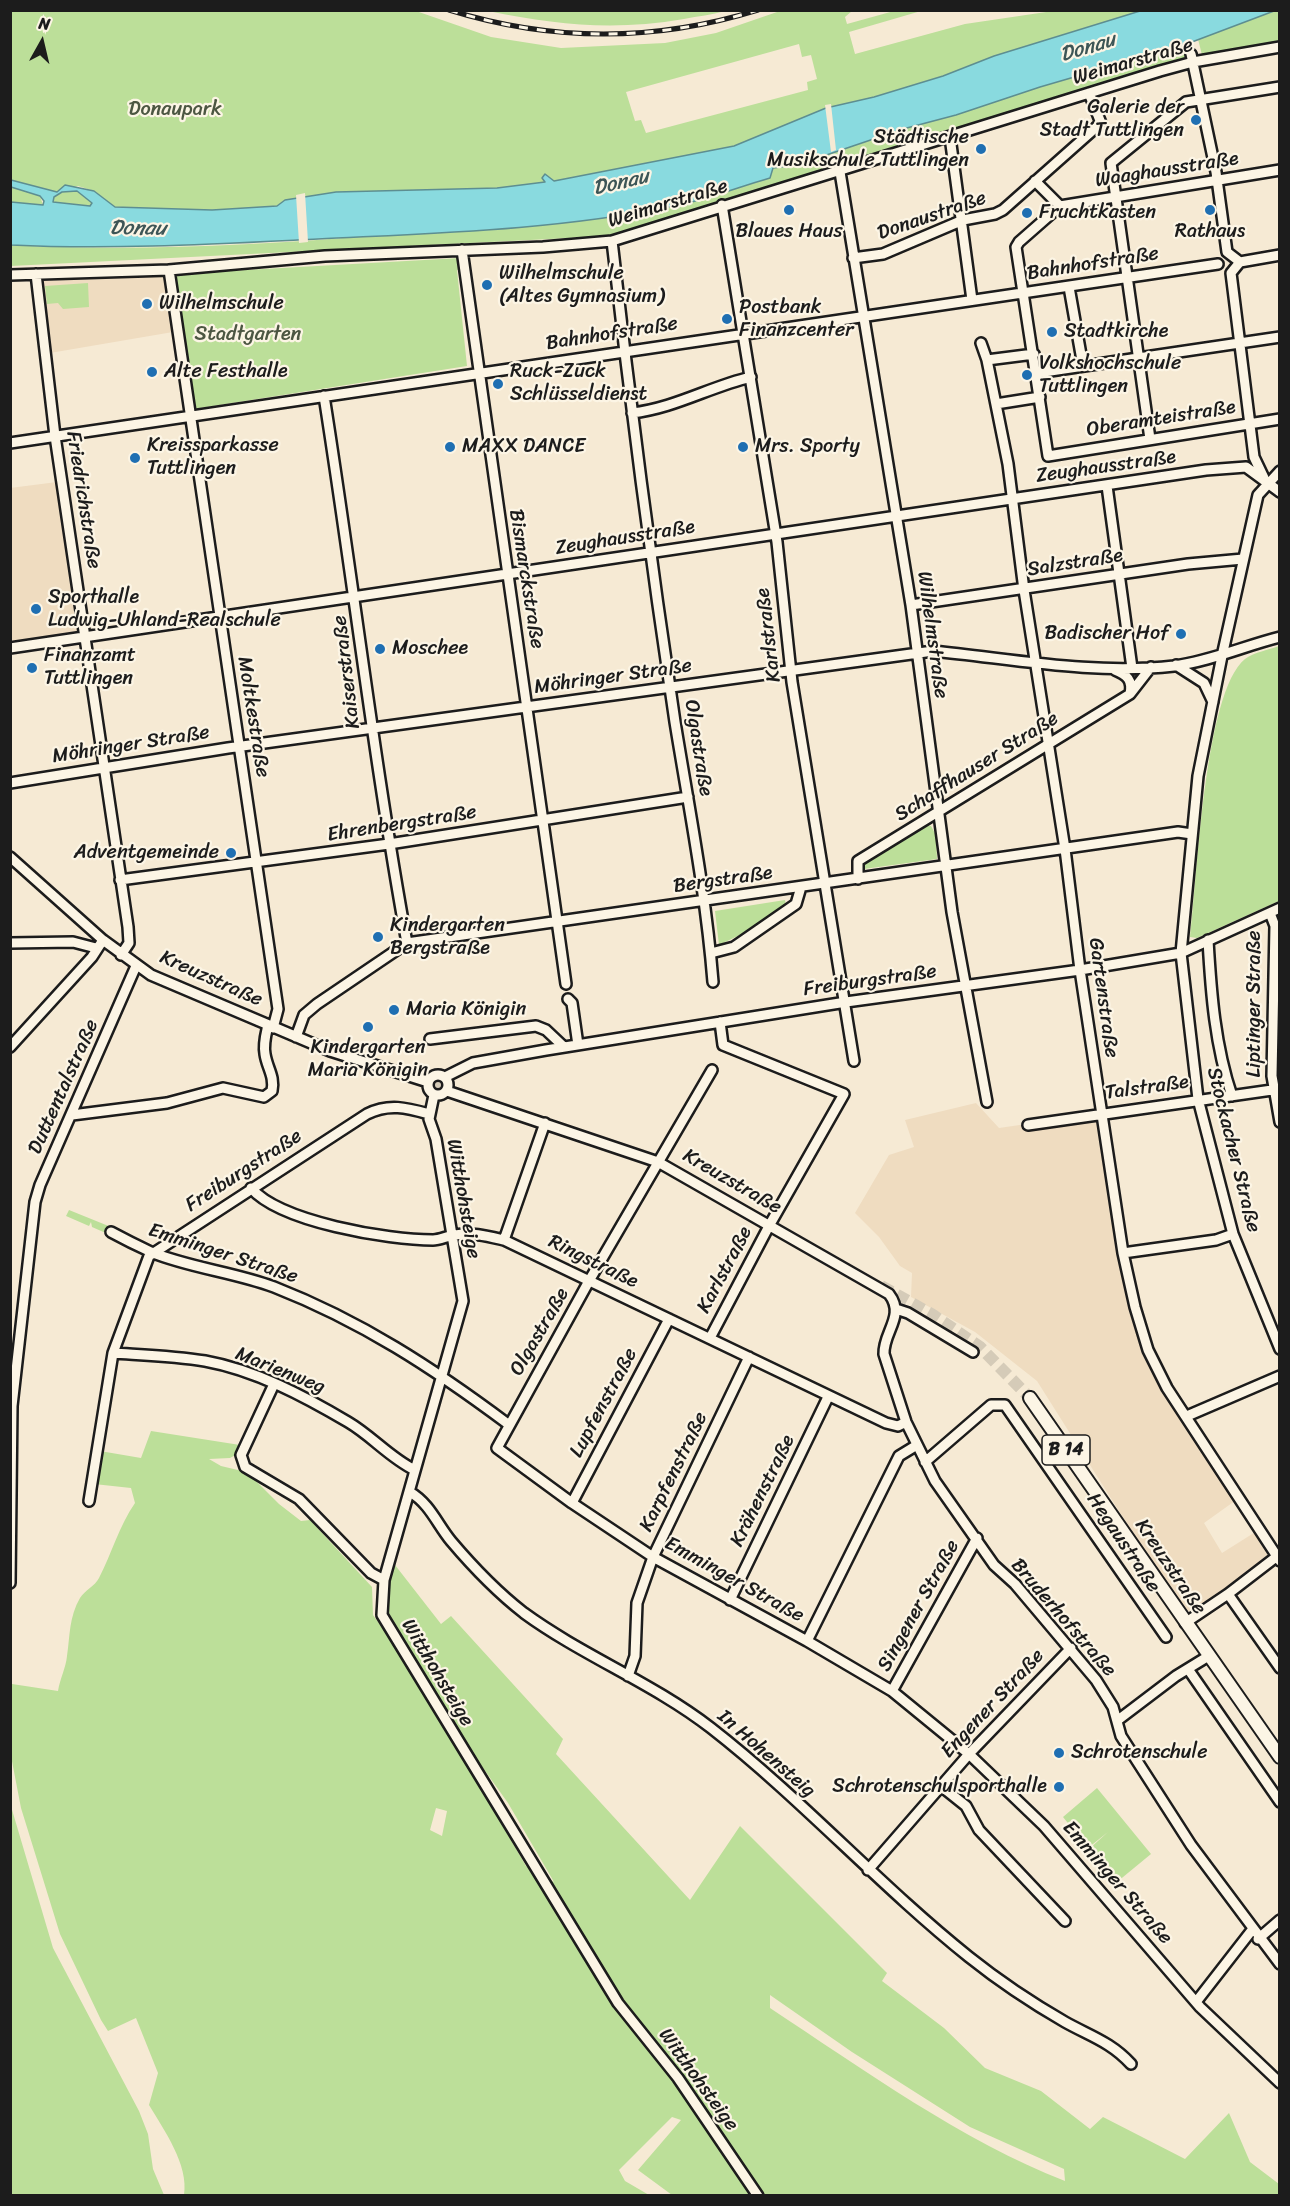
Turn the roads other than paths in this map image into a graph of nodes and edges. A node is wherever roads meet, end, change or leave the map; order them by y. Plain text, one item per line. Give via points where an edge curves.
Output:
1 (1280, 47) edge
2 (1192, 58) junction
3 (1280, 87) edge
4 (1089, 93) junction
5 (1201, 98) junction
6 (950, 137) junction
7 (1280, 170) edge
8 (840, 172) junction
9 (1218, 180) junction
10 (1035, 181) junction
11 (1117, 197) junction
12 (722, 205) junction
13 (1060, 206) junction
14 (963, 220) junction
15 (612, 241) junction
16 (462, 250) junction
17 (1227, 252) junction
18 (1280, 255) edge
19 (853, 258) junction
20 (1240, 262) junction
21 (1218, 264) junction
22 (169, 270) junction
23 (1231, 273) junction
24 (36, 274) junction
25 (10, 276) edge
26 (1128, 278) junction
27 (1069, 287) junction
28 (1023, 293) junction
29 (972, 300) junction
30 (862, 315) junction
31 (743, 333) junction
32 (1280, 337) edge
33 (981, 343) dead end
34 (1240, 343) junction
35 (623, 351) junction
36 (1034, 354) junction
37 (1140, 357) junction
38 (987, 360) junction
39 (1083, 366) junction
40 (477, 373) junction
41 (1037, 373) junction
42 (751, 377) junction
43 (324, 396) junction
44 (1040, 398) junction
45 (996, 404) junction
46 (632, 413) junction
47 (189, 416) junction
48 (1280, 419) edge
49 (1252, 423) junction
50 (54, 436) junction
51 (1150, 439) junction
52 (10, 443) edge
53 (1280, 471) edge
54 (1266, 482) junction
55 (1107, 486) junction
56 (1280, 492) edge
57 (1013, 498) junction
58 (897, 516) junction
59 (775, 533) junction
60 (651, 553) junction
61 (1243, 559) junction
62 (506, 574) junction
63 (1120, 574) junction
64 (1024, 590) junction
65 (355, 596) junction
66 (911, 605) junction
67 (219, 616) junction
68 (86, 637) junction
69 (1280, 637) edge
70 (10, 648) edge
71 (918, 653) junction
72 (1222, 656) junction
73 (1035, 664) junction
74 (1176, 665) junction
75 (1151, 667) junction
76 (1132, 668) junction
77 (1113, 669) junction
78 (791, 670) junction
79 (670, 687) junction
80 (1130, 694) junction
81 (1214, 702) junction
82 (528, 707) junction
83 (371, 729) junction
84 (1049, 743) junction
85 (239, 747) junction
86 (104, 767) junction
87 (10, 783) edge
88 (688, 797) junction
89 (938, 813) junction
90 (545, 819) junction
91 (1192, 834) junction
92 (389, 844) junction
93 (1065, 849) junction
94 (10, 857) edge
95 (256, 864) junction
96 (946, 867) junction
97 (858, 879) junction
98 (120, 880) junction
99 (824, 884) junction
100 (801, 887) junction
101 (704, 901) junction
102 (1275, 910) edge
103 (558, 923) junction
104 (103, 940) junction
105 (1208, 940) junction
106 (10, 943) edge
107 (407, 943) junction
108 (96, 948) junction
109 (711, 952) junction
110 (1181, 953) junction
111 (121, 955) junction
112 (136, 966) junction
113 (1080, 970) junction
114 (713, 982) dead end
115 (566, 984) dead end
116 (965, 986) junction
117 (568, 999) dead end
118 (846, 1002) junction
119 (720, 1022) junction
120 (271, 1026) junction
121 (296, 1037) junction
122 (430, 1040) dead end
123 (578, 1045) junction
124 (10, 1047) edge
125 (564, 1047) junction
126 (854, 1061) dead end
127 (712, 1070) dead end
128 (445, 1077) junction
129 (428, 1082) junction
130 (447, 1090) junction
131 (1272, 1090) junction
132 (434, 1095) junction
133 (1232, 1096) junction
134 (1198, 1099) junction
135 (987, 1102) dead end
136 (1102, 1112) junction
137 (429, 1114) junction
138 (72, 1115) junction
139 (1280, 1122) edge
140 (545, 1123) junction
141 (1028, 1125) dead end
142 (658, 1162) junction
143 (251, 1188) junction
144 (769, 1226) junction
145 (111, 1232) dead end
146 (1233, 1234) junction
147 (452, 1235) junction
148 (504, 1240) junction
149 (153, 1253) junction
150 (1123, 1253) junction
151 (590, 1281) junction
152 (896, 1309) junction
153 (669, 1319) junction
154 (710, 1338) junction
155 (1280, 1349) edge
156 (974, 1352) dead end
157 (113, 1353) junction
158 (750, 1358) junction
159 (442, 1374) junction
160 (1280, 1376) edge
161 (274, 1384) junction
162 (828, 1397) junction
163 (1030, 1398) tunnel mouth
164 (1187, 1416) junction
165 (906, 1422) junction
166 (508, 1424) junction
167 (917, 1445) junction
168 (925, 1462) junction
169 (415, 1470) junction
170 (410, 1492) junction
171 (89, 1501) dead end
172 (572, 1503) junction
173 (977, 1538) junction
174 (653, 1557) junction
175 (1278, 1557) edge
176 (384, 1580) junction
177 (10, 1582) edge
178 (1228, 1594) junction
179 (730, 1600) junction
180 (1185, 1623) junction
181 (1166, 1637) dead end
182 (807, 1641) junction
183 (1071, 1648) junction
184 (1207, 1657) junction
185 (1280, 1668) edge
186 (1188, 1669) junction
187 (628, 1676) junction
188 (892, 1691) junction
189 (1118, 1720) junction
190 (969, 1754) junction
191 (1280, 1757) edge
192 (942, 1786) junction
193 (1280, 1802) edge
194 (868, 1870) junction
195 (1280, 1920) edge
196 (1065, 1921) dead end
197 (1252, 1930) junction
198 (1258, 1939) junction
199 (1280, 1964) edge
200 (1196, 2002) junction
201 (1131, 2064) dead end
202 (1280, 2083) edge
203 (758, 2196) edge

1 - 2 street, Weimarstraße
2 - 4 street, Weimarstraße
2 - 5 street
3 - 5 street
4 - 6 street, Weimarstraße
4 - 10 street, Donaustraße via 1101,123
5 - 9 street
5 - 11 street via 1176,108 1111,163
6 - 8 street, Weimarstraße
6 - 14 street
7 - 9 street, Waaghausstraße
8 - 12 street, Weimarstraße
8 - 19 street, Wilhelmstraße
9 - 11 street, Waaghausstraße
9 - 17 street
10 - 13 street
10 - 14 street, Donaustraße via 994,214
11 - 13 street, Waaghausstraße
11 - 26 street
12 - 15 street, Weimarstraße
12 - 31 street, Karlstraße
13 - 28 street via 1018,242
14 - 19 street, Donaustraße via 883,254
14 - 29 street
15 - 16 street, Weimarstraße
15 - 35 street, Olgastraße
16 - 22 street, Weimarstraße via 316,256
16 - 40 street, Bismarckstraße
17 - 20 street
17 - 21 street
18 - 20 street
19 - 30 street, Wilhelmstraße
20 - 23 street
21 - 23 street
21 - 26 street, Bahnhofstraße
22 - 24 street, Weimarstraße
22 - 47 street, Moltkestraße
23 - 34 street
24 - 25 street, Weimarstraße
24 - 50 street, Friedrichstraße
26 - 27 street, Bahnhofstraße
26 - 37 street
27 - 28 street, Bahnhofstraße
27 - 39 street
28 - 29 street, Bahnhofstraße
28 - 36 street
29 - 30 street, Bahnhofstraße
30 - 31 street, Bahnhofstraße
30 - 58 street, Wilhelmstraße
31 - 35 street, Bahnhofstraße
31 - 42 street, Karlstraße
32 - 34 street
33 - 38 street, Gartenstraße
34 - 37 street
34 - 49 street
35 - 40 street, Bahnhofstraße
35 - 46 street, Olgastraße
36 - 38 street
36 - 41 street
37 - 39 street
37 - 51 street
38 - 45 street, Gartenstraße
39 - 41 street
40 - 43 street, Bahnhofstraße
40 - 62 street, Bismarckstraße
41 - 44 street
42 - 46 street via 724,383 660,410
42 - 59 street, Karlstraße
43 - 47 street, Bahnhofstraße
43 - 65 street, Kaiserstraße
44 - 45 street
44 - 51 street, Oberamteistraße via 1048,456
45 - 57 street, Gartenstraße
46 - 60 street, Olgastraße
47 - 50 street, Bahnhofstraße
47 - 67 street, Moltkestraße
48 - 49 street, Oberamteistraße
49 - 51 street, Oberamteistraße
49 - 54 street via 1254,457
50 - 52 street, Bahnhofstraße
50 - 68 street, Friedrichstraße
53 - 54 street, Stockacher Straße
54 - 55 street, Zeughausstraße via 1246,467
54 - 56 street
54 - 61 street, Stockacher Straße via 1258,495
55 - 57 street, Zeughausstraße
55 - 63 street
57 - 58 street, Zeughausstraße
57 - 64 street, Gartenstraße
58 - 59 street, Zeughausstraße
58 - 66 street, Wilhelmstraße
59 - 60 street, Zeughausstraße
59 - 78 street, Karlstraße
60 - 62 street, Zeughausstraße
60 - 79 street, Olgastraße
61 - 63 street, Salzstraße
61 - 72 street, Stockacher Straße
62 - 65 street, Zeughausstraße
62 - 82 street, Bismarckstraße
63 - 64 street, Salzstraße
63 - 76 street
64 - 66 street, Salzstraße
64 - 73 street, Gartenstraße
65 - 67 street, Zeughausstraße
65 - 83 street, Kaiserstraße
66 - 71 street, Wilhelmstraße
67 - 68 street, Zeughausstraße
67 - 85 street, Moltkestraße
68 - 70 street, Zeughausstraße
68 - 86 street, Friedrichstraße
69 - 72 street, Möhringer Straße
71 - 73 street, Möhringer Straße via 952,653
71 - 78 street, Möhringer Straße
71 - 89 street, Wilhelmstraße
72 - 74 street, Möhringer Straße
72 - 81 street, Stockacher Straße
73 - 77 street, Möhringer Straße
73 - 84 street, Gartenstraße
74 - 75 street, Möhringer Straße
74 - 81 street via 1204,683
75 - 76 street, Möhringer Straße
75 - 80 street, Schaffhauser Straße
76 - 77 street, Möhringer Straße
77 - 80 street via 1127,676
78 - 79 street, Möhringer Straße
78 - 99 street, Karlstraße
79 - 82 street, Möhringer Straße
79 - 88 street, Olgastraße
80 - 84 street, Schaffhauser Straße
81 - 91 street, Stockacher Straße via 1198,776
82 - 83 street, Möhringer Straße
82 - 90 street, Bismarckstraße
83 - 85 street, Möhringer Straße
83 - 92 street, Kaiserstraße
84 - 89 street, Schaffhauser Straße
84 - 93 street, Gartenstraße
85 - 86 street, Möhringer Straße
85 - 95 street, Moltkestraße
86 - 87 street, Möhringer Straße
86 - 98 street
88 - 90 street, Ehrenbergstraße
88 - 101 street, Olgastraße
89 - 96 street, Wilhelmstraße
89 - 97 street, Schaffhauser Straße via 858,861
90 - 92 street, Ehrenbergstraße
90 - 103 street, Bismarckstraße
91 - 93 street, Bergstraße via 1178,832
91 - 110 street, Stockacher Straße
92 - 95 street, Ehrenbergstraße
92 - 107 street, Kaiserstraße
93 - 96 street, Bergstraße
93 - 113 street, Gartenstraße
94 - 104 street, Kreuzstraße
95 - 98 street, Ehrenbergstraße
95 - 120 street, Moltkestraße via 278,1009
96 - 97 street, Bergstraße
96 - 116 street, Wilhelmstraße
97 - 99 street, Bergstraße
98 - 111 street via 129,937
99 - 100 street, Bergstraße
99 - 118 street, Karlstraße
100 - 101 street, Bergstraße
100 - 109 street via 796,904 734,947
101 - 103 street, Bergstraße
101 - 109 street, Olgastraße
102 - 105 street, Liptinger Straße
102 - 131 street, Liptinger Straße
103 - 107 street, Bergstraße
103 - 115 street, Bismarckstraße
104 - 108 street
104 - 111 street, Kreuzstraße
105 - 110 street, Liptinger Straße
105 - 133 street, Stockacher Straße via 1211,998
106 - 108 street via 73,942
107 - 121 street, Bergstraße via 304,1015
108 - 124 street
109 - 114 street, Olgastraße
110 - 113 street, Freiburgstraße
110 - 134 street, Stockacher Straße
111 - 112 street, Kreuzstraße
112 - 120 street, Kreuzstraße
112 - 138 street, Duttentalstraße
113 - 116 street, Freiburgstraße
113 - 136 street, Gartenstraße
116 - 118 street, Freiburgstraße
116 - 135 street, Wilhelmstraße
117 - 123 street via 572,1003
118 - 119 street, Freiburgstraße
118 - 126 street, Karlstraße
119 - 123 street, Freiburgstraße
119 - 144 street, Karlstraße via 723,1045 844,1094
120 - 121 street, Kreuzstraße
120 - 138 street, Moltkestraße via 265,1055 273,1084 272,1091 264,1097 223,1088 167,1103
121 - 129 street, Kreuzstraße
122 - 125 street via 536,1026
123 - 125 street, Freiburgstraße
125 - 128 street, Freiburgstraße via 473,1063
127 - 142 street, Olgastraße
128 - 129 street via 435,1075
128 - 130 street
129 - 132 street
130 - 132 street
130 - 140 street, Kreuzstraße
131 - 133 street, Talstraße
131 - 139 street, Liptinger Straße
132 - 137 street, Witthohsteige
133 - 134 street, Talstraße
134 - 136 street, Talstraße
134 - 146 street, Stockacher Straße
136 - 141 street, Talstraße
136 - 150 street, Gartenstraße
137 - 143 street, Freiburgstraße via 394,1106 378,1109
137 - 147 street, Witthohsteige
138 - 177 street, Duttentalstraße via 35,1202 12,1406
140 - 142 street, Kreuzstraße
140 - 148 street
142 - 144 street, Kreuzstraße
142 - 151 street, Olgastraße
143 - 147 street, Ringstraße via 271,1204 337,1226 401,1239 437,1240
143 - 149 street, Freiburgstraße
144 - 152 street, Kreuzstraße via 882,1290
144 - 154 street, Karlstraße
145 - 149 street, Emminger Straße
146 - 150 street via 1216,1240
146 - 155 street, Stockacher Straße
147 - 148 street, Ringstraße via 468,1233
147 - 159 street, Witthohsteige via 463,1301
148 - 151 street, Ringstraße
149 - 157 street, Freiburgstraße via 144,1265
149 - 159 street, Emminger Straße via 232,1273 312,1303 385,1339
150 - 164 street, Gartenstraße via 1148,1350
151 - 153 street, Ringstraße
151 - 166 street, Olgastraße
152 - 156 street, Kreuzstraße
152 - 165 street, Bruderhofstraße via 884,1354
153 - 154 street, Ringstraße
153 - 172 street, Lupfenstraße
154 - 158 street, Ringstraße
157 - 161 street, Marienweg via 206,1361
157 - 171 street, Freiburgstraße
158 - 162 street, Ringstraße
158 - 174 street, Karpfenstraße
159 - 166 street, Emminger Straße
159 - 169 street, Witthohsteige
160 - 164 street
161 - 169 street, Marienweg via 363,1431
161 - 176 street via 241,1455 245,1467 299,1500 370,1573
162 - 165 street, Ringstraße via 886,1423 898,1426
162 - 179 street, Krähenstraße
163 - 180 main road, Kreuzstraße / B 14
164 - 175 street, Gartenstraße
165 - 167 street, Bruderhofstraße
166 - 172 street, Emminger Straße via 497,1448
167 - 168 street, Bruderhofstraße
167 - 182 street via 899,1456
168 - 173 street, Bruderhofstraße
168 - 181 street, Hegaustraße via 991,1405 1005,1405
169 - 170 street, Witthohsteige
170 - 176 street, Witthohsteige
170 - 187 street, In Hohensteig via 423,1500 450,1540 500,1594 549,1631
172 - 174 street, Emminger Straße
173 - 183 street, Bruderhofstraße via 994,1565
173 - 188 street, Singener Straße
174 - 179 street, Emminger Straße
174 - 187 street, Karpfenstraße via 638,1603 635,1656
175 - 178 street
176 - 203 street, Witthohsteige via 381,1606 386,1625 618,2003 678,2078
178 - 180 street
178 - 185 street
179 - 182 street, Emminger Straße
180 - 184 main road, Kreuzstraße / B 14
182 - 188 street, Emminger Straße
183 - 189 street, Bruderhofstraße
183 - 190 street, Engener Straße
184 - 186 street
184 - 191 main road, Kreuzstraße / B 14
186 - 189 street
186 - 193 street
187 - 194 street, In Hohensteig via 709,1726
188 - 190 street, Emminger Straße
189 - 197 street, Bruderhofstraße via 1125,1742
190 - 192 street, Engener Straße
190 - 200 street, Emminger Straße via 1044,1826
192 - 194 street, Engener Straße
192 - 196 street, Engener Straße via 966,1806 979,1830
194 - 201 street, In Hohensteig via 969,1957 1047,2010 1116,2048
195 - 198 street
197 - 198 street, Bruderhofstraße
197 - 200 street
198 - 199 street, Bruderhofstraße
200 - 202 street, Emminger Straße

